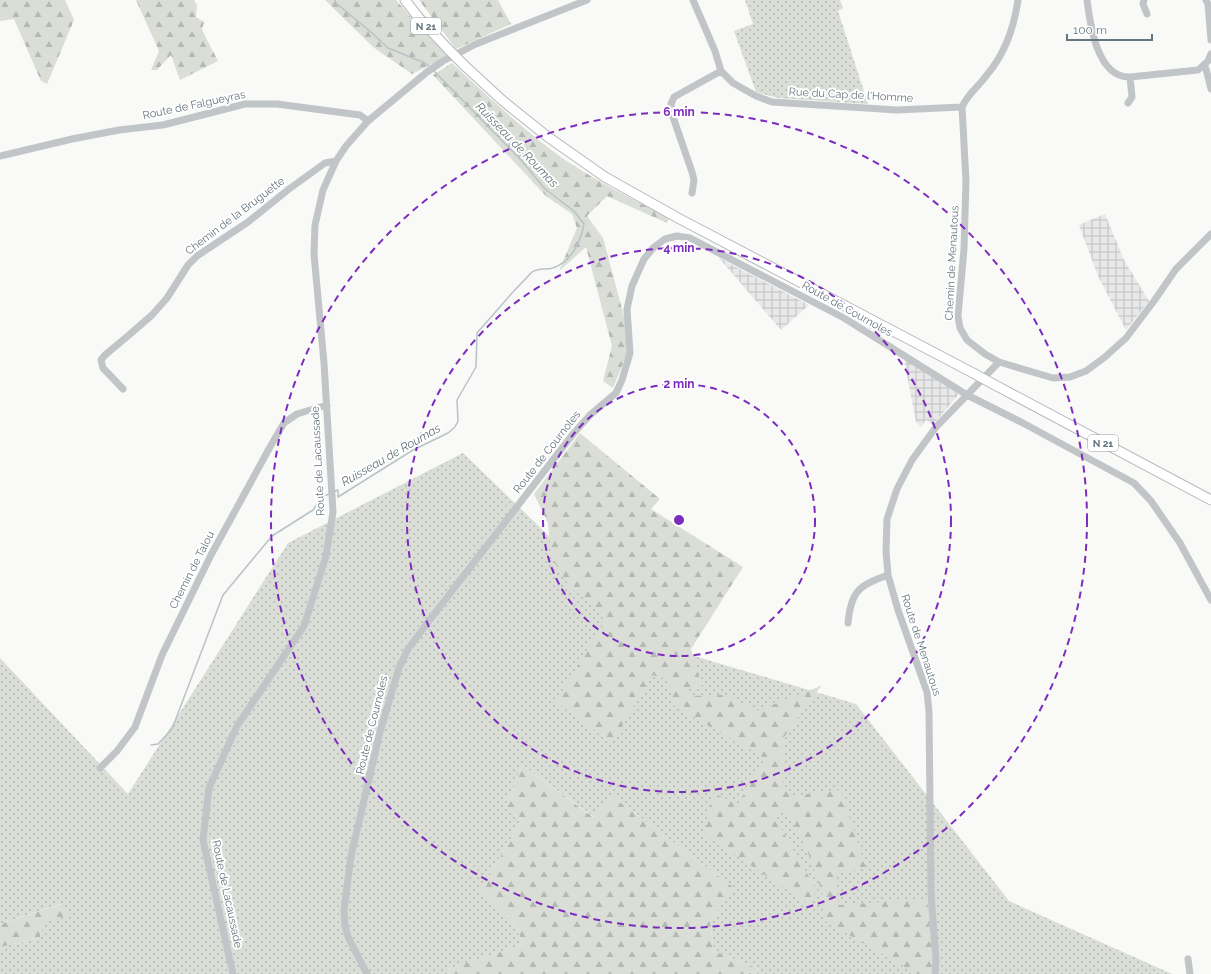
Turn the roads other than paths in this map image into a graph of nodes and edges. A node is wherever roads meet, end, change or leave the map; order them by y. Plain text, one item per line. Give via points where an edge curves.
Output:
1 (404, 0) edge
2 (587, 0) edge
3 (693, 0) edge
4 (1018, 0) edge
5 (1088, 0) edge
6 (1144, 0) edge
7 (1206, 0) edge
8 (1147, 14) dead end
9 (1211, 40) edge
10 (1211, 54) edge
11 (1204, 65) junction
12 (721, 71) junction
13 (1130, 77) junction
14 (1211, 89) edge
15 (1128, 104) dead end
16 (962, 108) junction
17 (368, 120) junction
18 (0, 156) edge
19 (336, 161) junction
20 (692, 193) dead end
21 (1211, 234) edge
22 (999, 362) junction
23 (123, 389) dead end
24 (967, 395) junction
25 (327, 405) junction
26 (1211, 500) edge
27 (888, 575) junction
28 (1211, 600) edge
29 (848, 623) dead end
30 (100, 768) dead end
31 (1188, 959) dead end
32 (233, 974) edge
33 (367, 974) edge
34 (935, 974) edge
35 (1190, 974) edge

1 - 26 main road, N 21, bridge via 449,50 503,101 542,133 605,177
2 - 17 street, Route de Lacaussade via 476,44 443,61
3 - 12 street
4 - 16 street via 1008,40 995,65 970,94
5 - 13 street via 1091,28 1106,66 1119,75
6 - 8 street
7 - 9 street
10 - 11 street
11 - 13 street via 1198,70
11 - 14 street
12 - 16 street, Rue du Cap de l'Homme via 746,92 772,102 897,110
12 - 20 street via 674,96 671,104 694,180
13 - 15 street via 1132,97
16 - 22 street, Chemin de Menautous via 966,181 964,249 958,316 960,328 967,340
17 - 18 street, Route de Falgueyras via 360,115 277,104 245,104 163,125 72,139
17 - 19 street, Route de Lacaussade
19 - 23 street, Chemin de la Bruguette via 325,163 288,189 188,266 167,298 101,360 103,368
19 - 25 street, Route de Lacaussade via 323,190 315,225 314,254
21 - 22 street, Chemin de Menautous via 1176,269 1126,338 1086,371 1070,377 1053,378
22 - 24 street, Route de Menautous
24 - 27 street, Route de Menautous via 936,427 912,460 897,489 887,519
24 - 28 street, Route de Cournoles via 1134,483 1152,501 1180,543
24 - 33 street, Route de Cournoles via 844,318 690,238 677,236 665,239 654,247 644,259 632,286 627,309 630,353 616,393 590,415 573,434 408,649 398,668 380,732 355,841 344,910 348,937
25 - 30 street, Chemin de Talou via 297,414 284,423 207,562 162,655 135,727
25 - 32 street, Route de Lacaussade via 333,512 326,556 304,626 238,726 209,788 203,840
27 - 29 street via 861,587 849,612
27 - 34 street, Route de Menautous via 927,692 930,712 931,894
31 - 35 street

